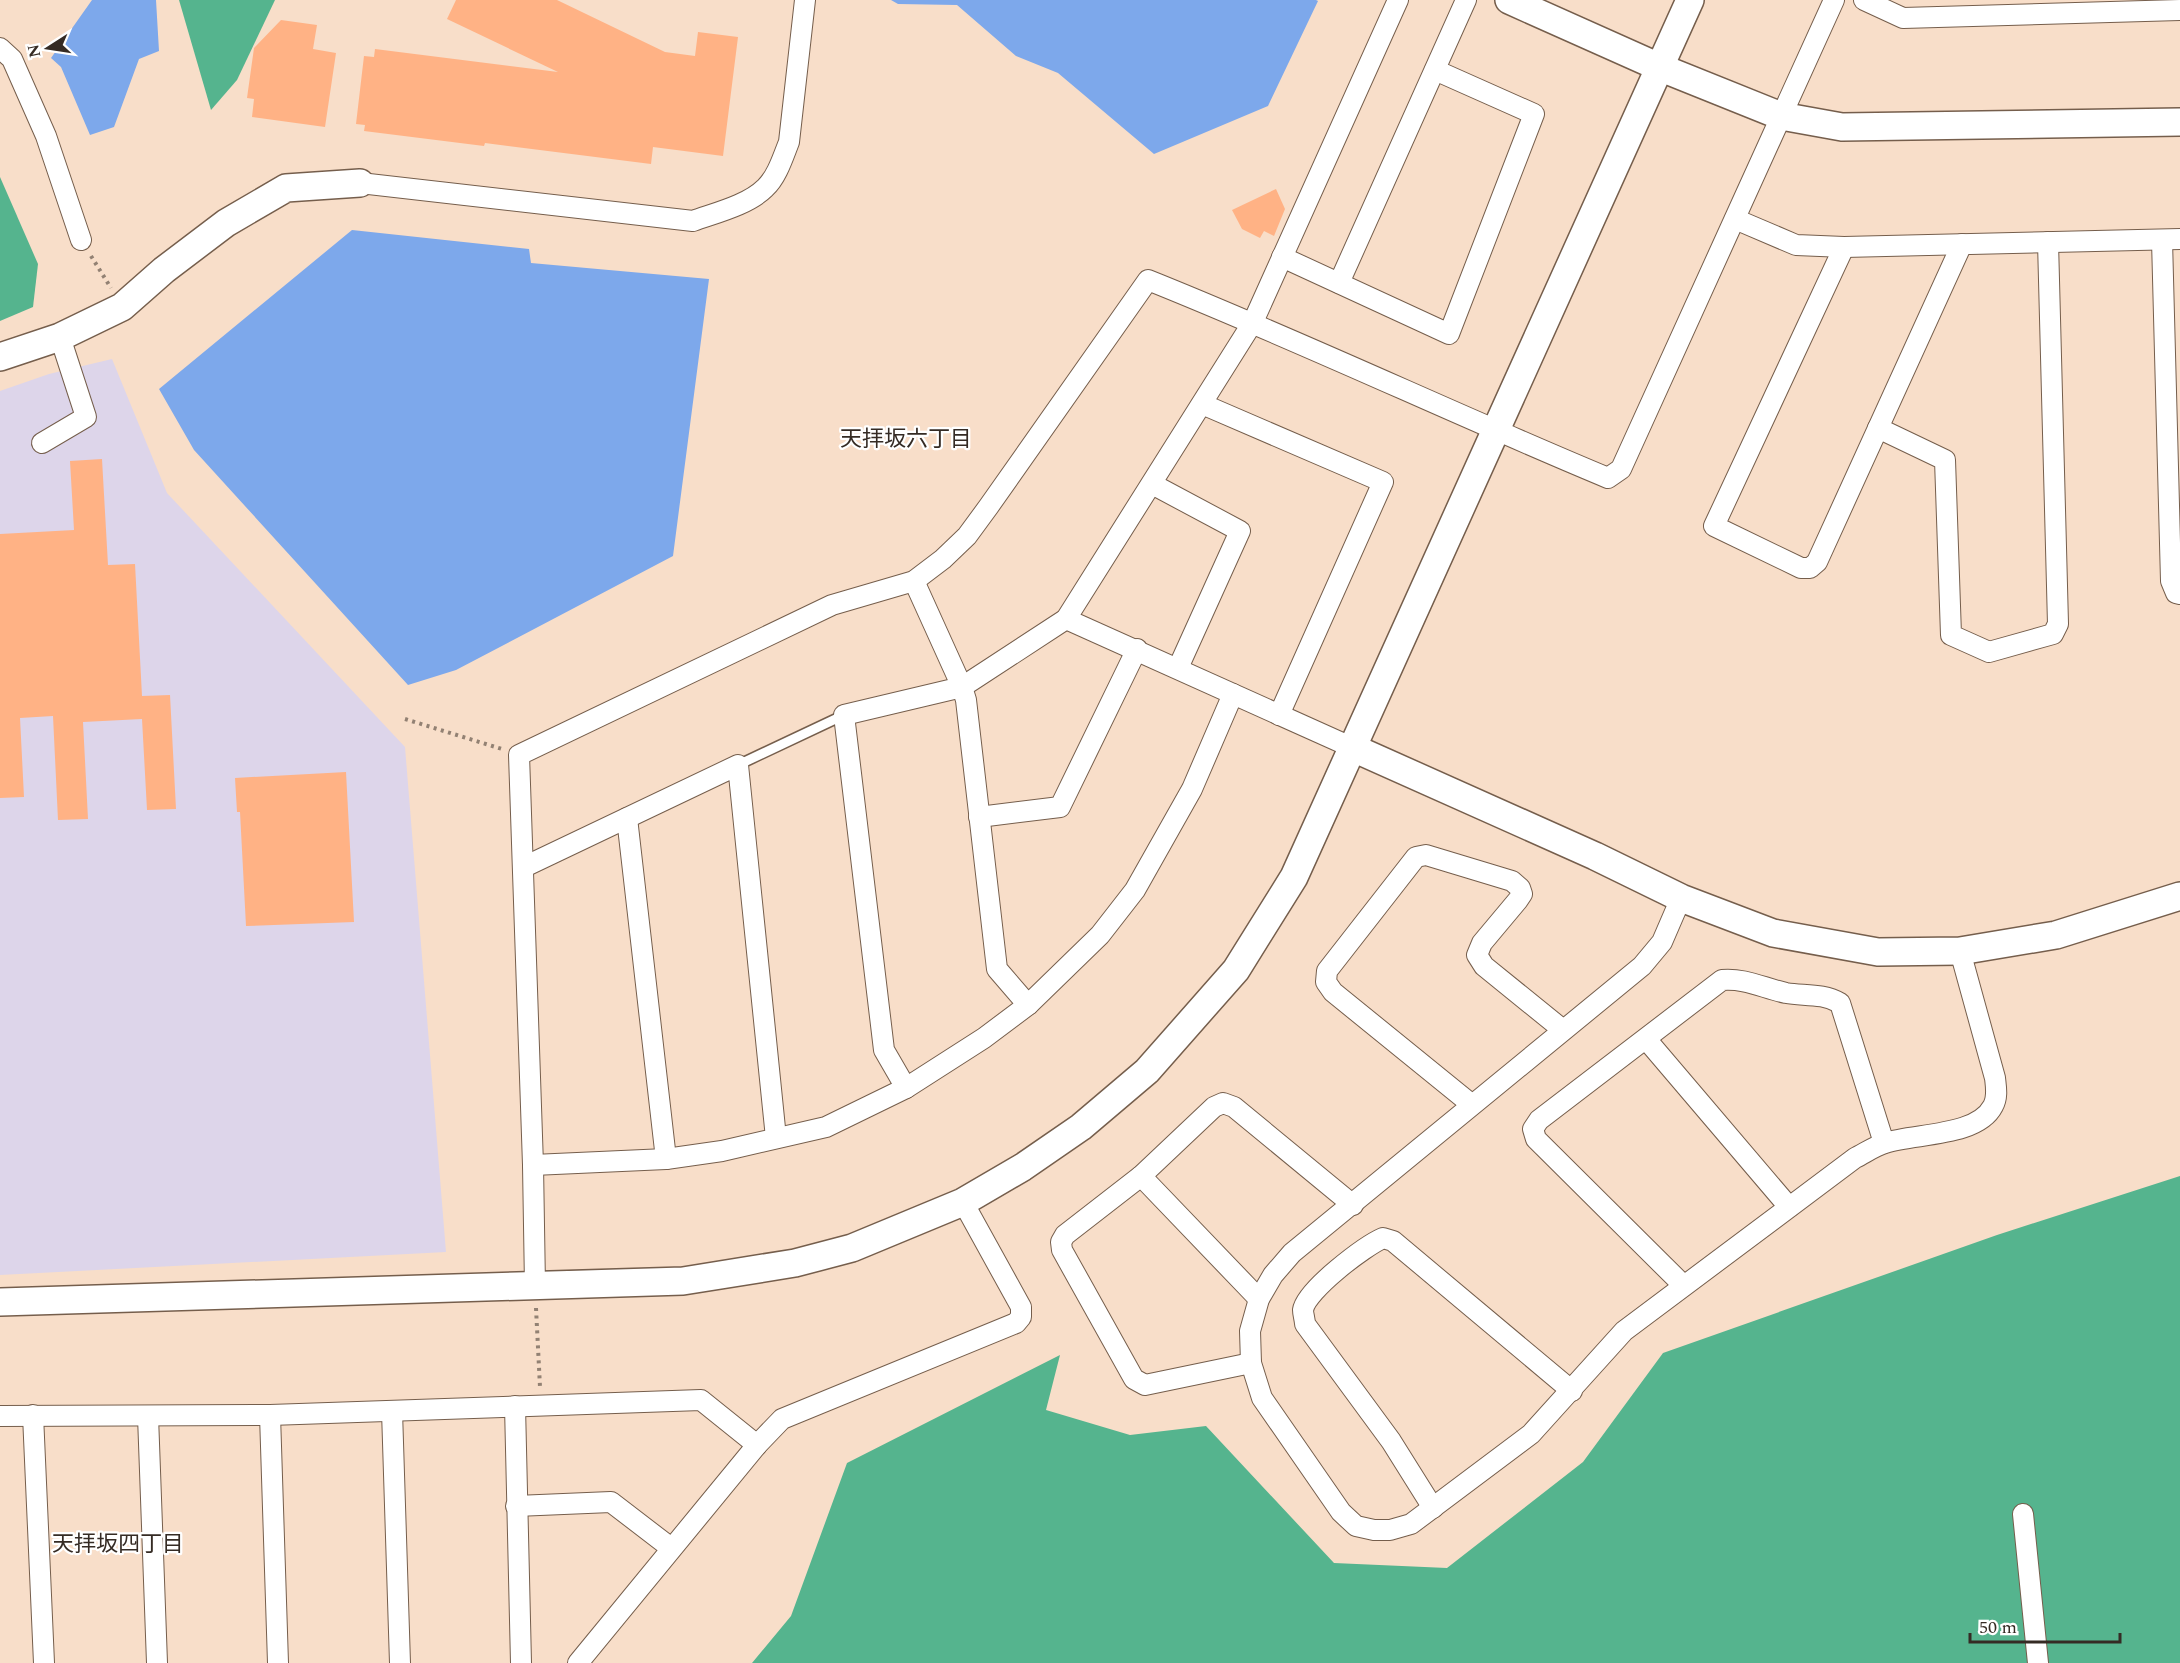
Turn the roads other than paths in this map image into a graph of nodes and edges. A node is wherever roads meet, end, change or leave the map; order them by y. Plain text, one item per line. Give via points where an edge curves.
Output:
1 (805, 0) edge
2 (1398, 0) edge
3 (1466, 0) edge
4 (1509, 0) edge
5 (1690, 0) edge
6 (1834, 0) edge
7 (1864, 0) edge
8 (1956, 9) edge
9 (2180, 10) edge
10 (0, 48) edge
11 (1659, 67) junction
12 (1435, 70) junction
13 (1781, 116) junction
14 (2180, 122) edge
15 (360, 183) joint
16 (1735, 219) junction
17 (2171, 239) edge
18 (81, 240) road end
19 (2048, 242) junction
20 (1962, 244) junction
21 (1844, 247) junction
22 (1282, 257) junction
23 (1339, 283) junction
24 (1253, 322) junction
25 (60, 337) junction
26 (0, 357) edge
27 (1202, 404) junction
28 (1878, 428) junction
29 (1494, 431) junction
30 (42, 443) dead end
31 (1152, 484) junction
32 (914, 580) junction
33 (2180, 594) edge
34 (1066, 619) junction
35 (1137, 649) junction
36 (1178, 668) junction
37 (962, 687) junction
38 (1233, 694) junction
39 (844, 715) junction
40 (1279, 715) junction
41 (1351, 747) junction
42 (738, 765) junction
43 (979, 817) junction
44 (627, 818) junction
45 (524, 867) junction
46 (2180, 896) edge
47 (1681, 898) junction
48 (1960, 951) junction
49 (1028, 1005) junction
50 (1563, 1030) junction
51 (1646, 1039) junction
52 (906, 1088) junction
53 (1471, 1104) junction
54 (776, 1138) junction
55 (1884, 1143) junction
56 (666, 1159) junction
57 (533, 1165) junction
58 (1141, 1176) junction
59 (963, 1202) junction
60 (1353, 1205) junction
61 (1789, 1207) junction
62 (1683, 1285) junction
63 (534, 1286) junction
64 (1259, 1299) junction
65 (0, 1302) edge
66 (1251, 1363) junction
67 (1572, 1391) junction
68 (515, 1406) junction
69 (392, 1411) junction
70 (33, 1415) junction
71 (270, 1415) junction
72 (0, 1416) edge
73 (148, 1416) junction
74 (757, 1444) junction
75 (516, 1506) junction
76 (1433, 1508) junction
77 (2024, 1514) dead end
78 (671, 1548) junction
79 (44, 1663) edge
80 (157, 1663) edge
81 (279, 1663) edge
82 (400, 1663) edge
83 (520, 1663) edge
84 (578, 1663) edge
85 (2038, 1663) edge

1 - 15 street via 789,142 766,188 734,207 693,221
2 - 22 street
3 - 12 street
4 - 11 street
5 - 11 street
6 - 13 street
7 - 8 street via 1903,18
8 - 9 street
10 - 18 street via 12,59 46,136
11 - 13 street
11 - 29 street
12 - 23 street
12 - 23 street via 1533,114 1449,334
13 - 14 street via 1842,127
13 - 16 street
15 - 25 street via 286,188 226,223 122,307
16 - 21 street via 1796,245
16 - 29 street via 1621,469 1608,478
17 - 19 street
17 - 33 street via 2171,581
19 - 20 street
19 - 28 street via 2058,624 2053,634 1989,652 1951,635 1945,459
20 - 21 street
20 - 28 street
21 - 28 street via 1714,526 1801,568 1810,568 1817,562
22 - 23 street
22 - 24 street
24 - 27 street
24 - 29 street
24 - 32 street via 1148,280 967,536
25 - 26 street
25 - 30 street via 86,417
27 - 31 street
27 - 40 street via 1383,482
29 - 41 street
31 - 34 street
31 - 36 street via 1240,531
32 - 37 street
32 - 45 street via 832,605 519,755
34 - 35 street
34 - 37 street
35 - 36 street
35 - 43 street via 1060,807
36 - 38 street
37 - 39 street
37 - 43 street
38 - 40 street
38 - 49 street via 1192,789 1135,890 1100,935
39 - 42 lane
39 - 52 street via 884,1050
40 - 41 street
41 - 47 street
41 - 59 street via 1293,877 1236,970 1146,1071 1081,1127
42 - 44 street
42 - 54 street
43 - 49 street via 997,969
44 - 45 street
44 - 56 street
45 - 57 street
46 - 48 street via 2055,935
47 - 48 street via 1773,933 1878,952
47 - 50 street via 1662,942 1642,966
48 - 55 street via 1995,1078 1997,1094 1993,1106 1969,1127
49 - 52 street
50 - 53 street
50 - 53 street via 1484,966 1477,955 1482,943 1522,894 1520,888 1512,881 1426,855 1416,857 1327,971 1326,982 1333,992
51 - 55 street via 1722,980 1737,979 1786,993 1829,997 1840,1003
51 - 61 street
51 - 62 street via 1539,1120 1533,1129 1536,1139
52 - 54 street via 826,1127
53 - 60 street
54 - 56 street
55 - 61 street via 1855,1158
56 - 57 street
57 - 63 street
58 - 60 street via 1223,1103 1234,1107
58 - 64 street
58 - 66 street via 1061,1242 1134,1379 1145,1385
59 - 63 street via 852,1248 795,1263 683,1281
59 - 74 street via 1021,1307 1016,1323 782,1419
60 - 64 street via 1292,1252
61 - 62 street
62 - 67 street via 1624,1331
63 - 65 street
64 - 66 street via 1250,1331
66 - 76 street via 1262,1398 1341,1512 1356,1526 1390,1530 1412,1524
67 - 76 street via 1531,1434
67 - 76 street via 1393,1241 1383,1238 1372,1243 1315,1289 1303,1310 1305,1324 1391,1441
68 - 69 street
68 - 74 street via 701,1400
68 - 75 street
69 - 71 street
69 - 82 street
70 - 72 street
70 - 73 street
70 - 79 street
71 - 73 street
71 - 81 street
73 - 80 street
74 - 78 street
75 - 78 street via 611,1502
75 - 83 street
77 - 85 street
78 - 84 street

